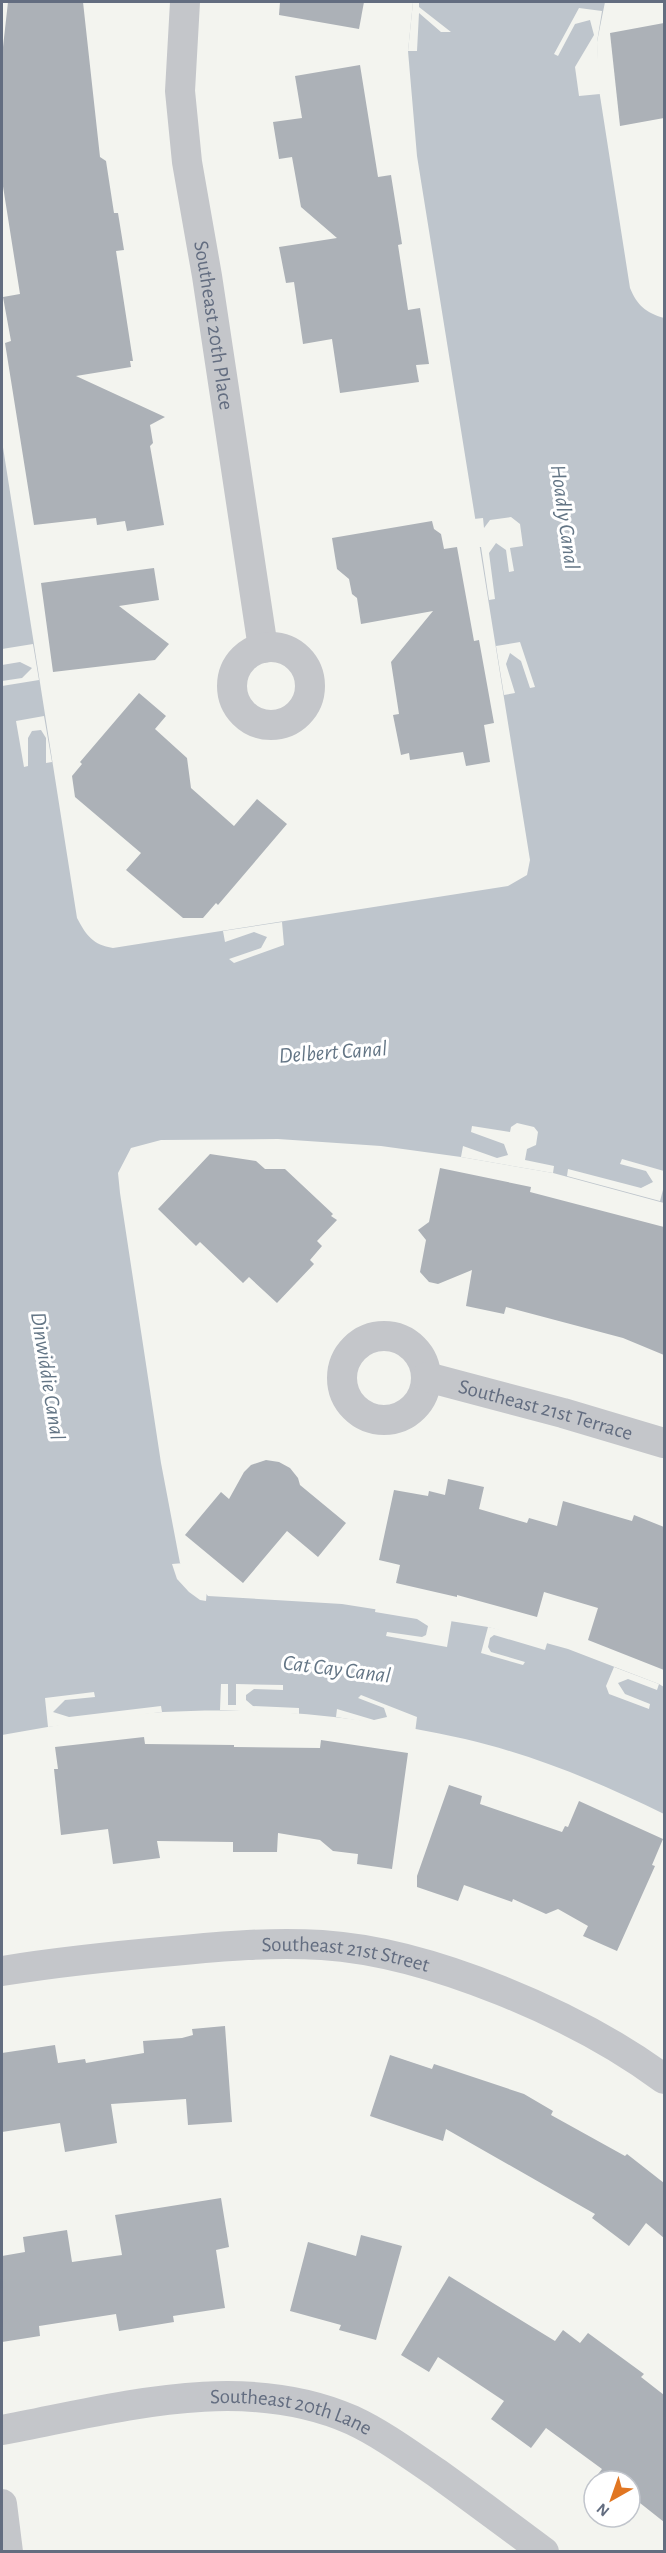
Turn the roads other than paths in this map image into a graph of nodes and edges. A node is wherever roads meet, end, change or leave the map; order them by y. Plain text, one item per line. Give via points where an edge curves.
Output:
1 (185, 2) edge
2 (263, 648) dead end
3 (427, 1377) dead end
4 (664, 1443) edge
5 (2, 1971) edge
6 (664, 2079) edge
7 (2, 2430) edge
8 (2, 2504) edge
9 (8, 2552) edge
10 (543, 2552) edge

1 - 2 street, Southeast 20th Place via 180,91 187,162
3 - 4 street, Southeast 21st Terrace
5 - 6 street, Southeast 21st Street via 251,1944 360,1949 442,1971 530,2003 609,2042
7 - 10 street, Southeast 20th Lane via 200,2397 260,2396 310,2404 354,2421 406,2451
8 - 9 street

